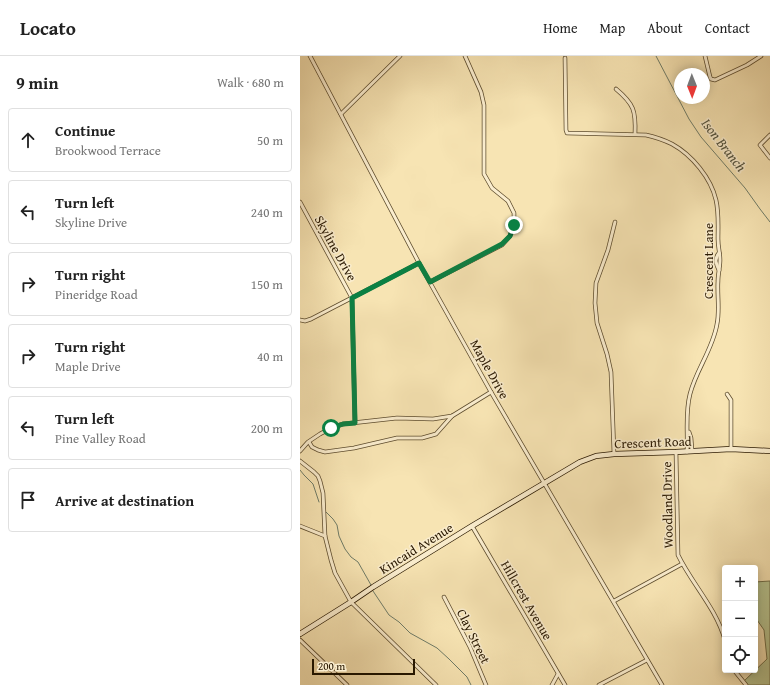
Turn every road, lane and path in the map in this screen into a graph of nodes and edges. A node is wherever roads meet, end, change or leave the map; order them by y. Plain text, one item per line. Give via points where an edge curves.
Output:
1 (310, 56) edge
2 (400, 56) edge
3 (465, 56) edge
4 (705, 56) edge
5 (761, 56) edge
6 (565, 58) dead end
7 (616, 89) dead end
8 (341, 114) junction
9 (635, 134) junction
10 (770, 135) edge
11 (770, 158) edge
12 (300, 202) edge
13 (301, 208) edge
14 (615, 222) dead end
15 (419, 263) junction
16 (430, 282) junction
17 (352, 298) junction
18 (300, 320) edge
19 (491, 392) junction
20 (727, 394) dead end
21 (452, 416) junction
22 (355, 423) junction
23 (309, 442) junction
24 (731, 450) junction
25 (300, 451) edge
26 (770, 451) edge
27 (676, 452) junction
28 (690, 452) junction
29 (614, 454) junction
30 (300, 461) edge
31 (544, 483) junction
32 (300, 526) edge
33 (472, 526) junction
34 (325, 536) junction
35 (682, 564) junction
36 (444, 596) dead end
37 (614, 601) junction
38 (351, 602) junction
39 (300, 634) edge
40 (724, 637) edge
41 (300, 640) edge
42 (647, 660) junction
43 (736, 673) edge
44 (558, 674) junction
45 (347, 685) edge
46 (436, 685) edge
47 (486, 685) edge
48 (552, 685) edge
49 (565, 685) edge
50 (599, 685) edge
51 (662, 685) edge
52 (746, 685) edge

1 - 8 street, Maple Drive
2 - 8 street
3 - 16 street via 484,105 484,174 492,188 508,201 514,213 514,225 510,236 502,244
4 - 5 street via 710,76 715,80
6 - 9 street, Crescent Lane via 567,133
7 - 9 street via 625,97 634,112
8 - 15 street, Maple Drive
9 - 28 street, Crescent Lane via 672,144 690,158 703,173 716,200 720,260 718,323 690,393 687,409
10 - 11 street via 760,145
12 - 13 street, Skyline Drive
13 - 17 street, Skyline Drive
14 - 29 street via 596,283 595,303 596,323 611,372
15 - 16 street, Maple Drive
15 - 17 street
16 - 19 street, Maple Drive
17 - 18 street via 311,319
17 - 22 street, Skyline Drive
19 - 21 street
19 - 31 street, Maple Drive
20 - 24 street via 731,400
21 - 22 street via 433,420 397,418
21 - 23 street via 436,434 422,438 397,438 325,452 312,447
22 - 23 street via 331,428
23 - 25 street
24 - 26 street, Crescent Road
24 - 28 street, Crescent Road
27 - 28 street, Crescent Road
27 - 29 street, Crescent Road
27 - 35 street, Woodland Drive via 678,555
29 - 31 street, Crescent Road via 596,456 580,462
30 - 34 street via 314,472 320,481
31 - 33 street, Kincaid Avenue
31 - 37 street, Maple Drive
32 - 34 street
33 - 38 street, Kincaid Avenue
33 - 44 street, Hillcrest Avenue
34 - 38 street via 335,573
35 - 37 street
35 - 40 street, Woodland Drive via 714,614
36 - 47 street, Clay Street
37 - 42 street, Maple Drive
38 - 39 street, Kincaid Avenue
38 - 46 street
41 - 45 street
42 - 50 street
42 - 51 street, Maple Drive
43 - 52 street
44 - 48 street
44 - 49 street, Hillcrest Avenue

